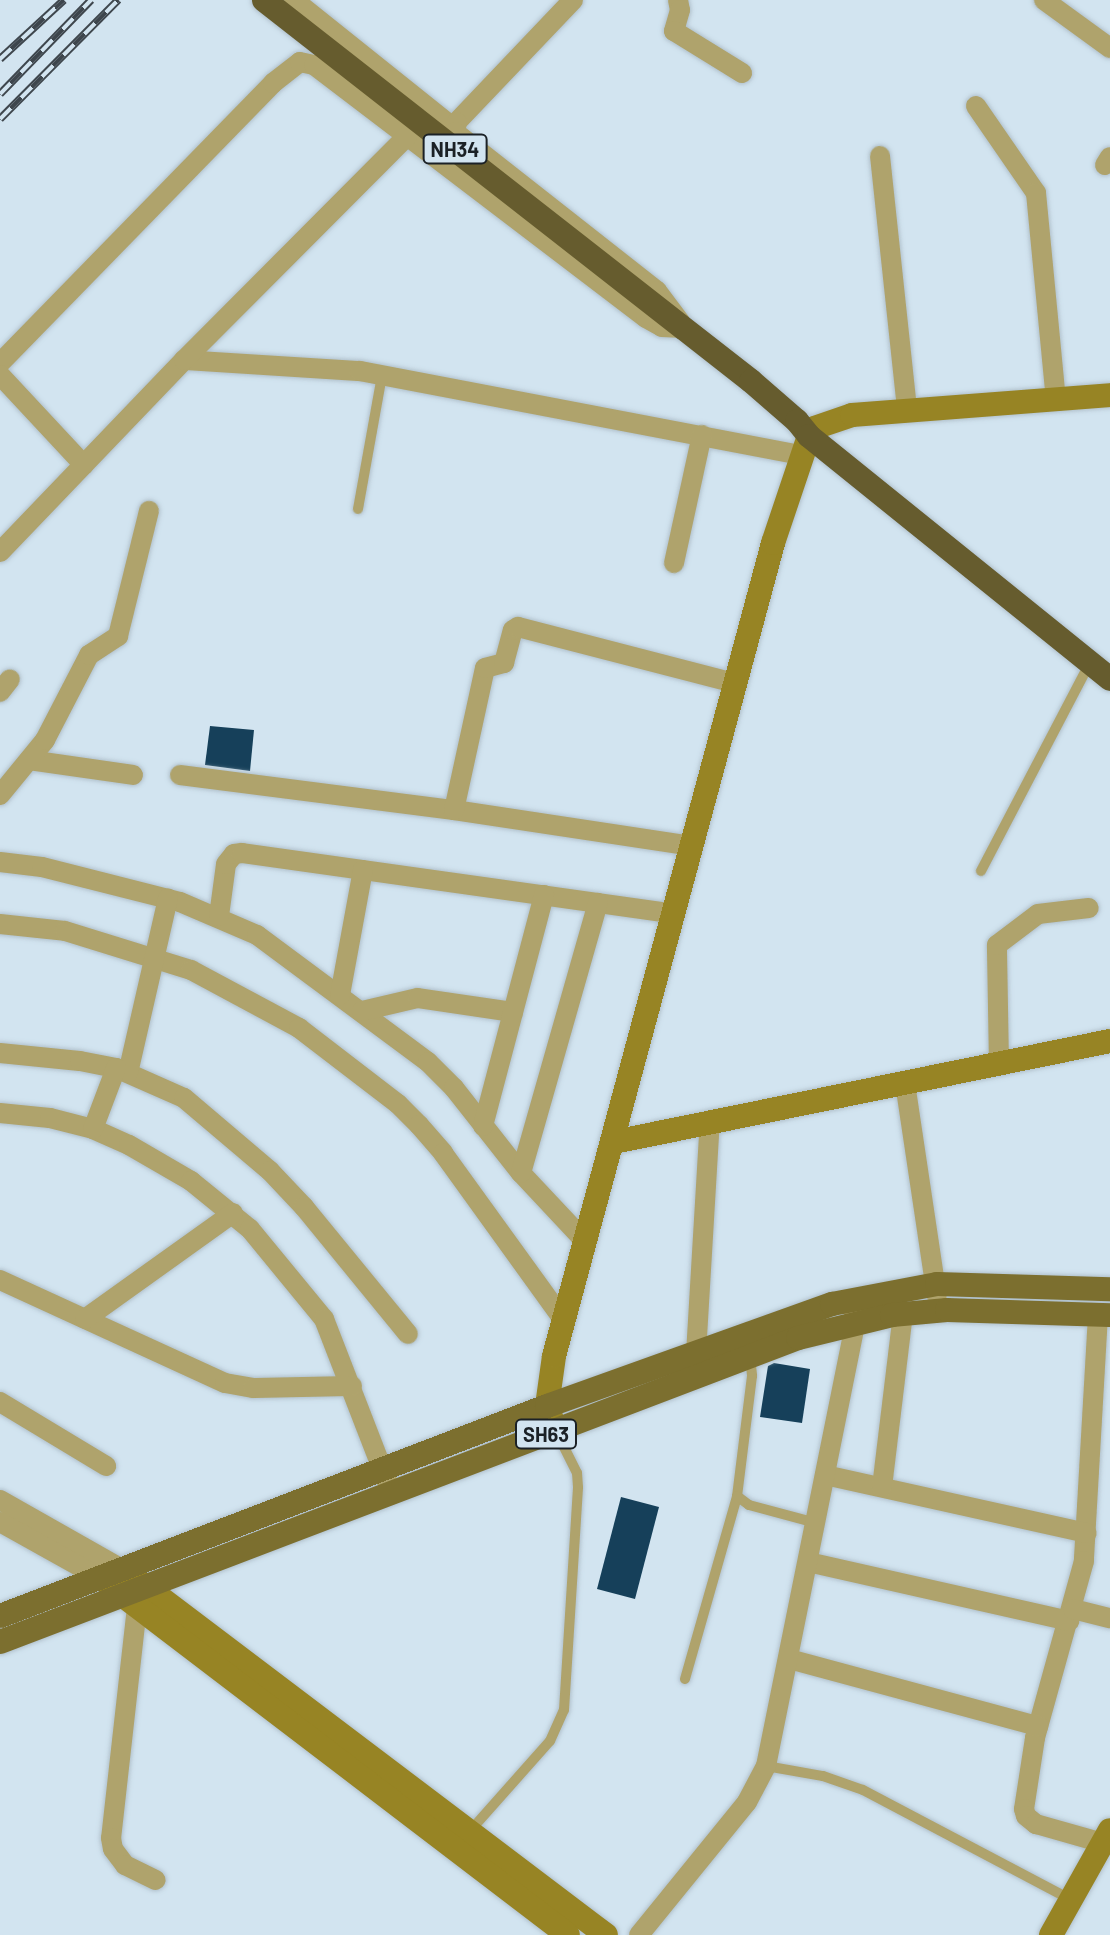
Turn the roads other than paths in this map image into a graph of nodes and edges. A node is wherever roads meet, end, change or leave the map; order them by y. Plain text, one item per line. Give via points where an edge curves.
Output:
1 (264, 0) edge
2 (294, 0) edge
3 (573, 0) edge
4 (678, 0) edge
5 (1044, 0) edge
6 (1110, 48) edge
7 (742, 73) dead end
8 (976, 106) dead end
9 (454, 128) junction
10 (407, 136) junction
11 (880, 156) dead end
12 (683, 328) junction
13 (184, 360) junction
14 (0, 363) edge
15 (0, 375) edge
16 (382, 375) junction
17 (1110, 395) edge
18 (1056, 399) junction
19 (907, 410) junction
20 (702, 435) junction
21 (805, 435) junction
22 (84, 465) junction
23 (358, 509) dead end
24 (149, 511) dead end
25 (0, 552) edge
26 (674, 563) dead end
27 (1098, 660) edge
28 (1110, 679) edge
29 (735, 683) junction
30 (29, 760) junction
31 (133, 775) dead end
32 (180, 775) dead end
33 (0, 795) edge
34 (454, 810) junction
35 (691, 846) junction
36 (0, 862) edge
37 (363, 870) junction
38 (981, 871) dead end
39 (544, 895) junction
40 (168, 899) junction
41 (598, 903) junction
42 (1089, 908) dead end
43 (671, 913) junction
44 (219, 916) junction
45 (0, 924) edge
46 (154, 957) junction
47 (340, 995) junction
48 (362, 1011) junction
49 (513, 1012) junction
50 (1110, 1041) edge
51 (0, 1053) edge
52 (999, 1065) junction
53 (122, 1071) junction
54 (905, 1083) junction
55 (0, 1113) edge
56 (710, 1120) junction
57 (483, 1126) junction
58 (93, 1129) junction
59 (614, 1142) junction
60 (521, 1173) junction
61 (233, 1213) junction
62 (584, 1240) junction
63 (0, 1280) edge
64 (937, 1284) junction
65 (1110, 1289) edge
66 (1056, 1301) junction
67 (854, 1311) junction
68 (937, 1311) junction
69 (903, 1314) junction
70 (1104, 1315) edge
71 (85, 1319) junction
72 (565, 1322) junction
73 (408, 1334) dead end
74 (745, 1346) junction
75 (699, 1364) junction
76 (352, 1386) junction
77 (0, 1402) edge
78 (547, 1406) junction
79 (556, 1430) junction
80 (106, 1466) dead end
81 (382, 1470) junction
82 (825, 1475) junction
83 (882, 1487) junction
84 (392, 1494) junction
85 (737, 1496) junction
86 (0, 1500) edge
87 (0, 1522) edge
88 (816, 1523) junction
89 (1087, 1533) junction
90 (808, 1562) junction
91 (111, 1573) junction
92 (137, 1597) junction
93 (1071, 1615) junction
94 (0, 1616) edge
95 (1110, 1618) edge
96 (2, 1638) edge
97 (789, 1659) junction
98 (685, 1679) dead end
99 (1038, 1726) junction
100 (766, 1766) junction
101 (1106, 1836) edge
102 (463, 1839) junction
103 (156, 1880) dead end
104 (1072, 1900) junction
105 (568, 1935) edge
106 (606, 1935) edge
107 (639, 1935) edge
108 (1051, 1935) edge

1 - 12 highway, NH34
2 - 9 street
3 - 9 street
4 - 7 street via 674,31
5 - 6 street
8 - 18 street via 1036,193
9 - 12 street via 657,291
10 - 12 street via 646,318 662,327
10 - 13 street
10 - 14 street via 314,65 293,65
11 - 19 street
12 - 21 highway, NH34
13 - 16 street
13 - 22 street
15 - 22 street
16 - 20 street
16 - 23 lane
17 - 18 street
18 - 19 street
19 - 21 street via 852,415
20 - 21 street
20 - 26 street
21 - 27 highway, NH34
21 - 29 street
22 - 25 street
24 - 30 street via 118,636 89,655
27 - 28 highway, NH34
27 - 38 lane
29 - 34 street via 518,627 504,663 485,668
29 - 35 street
30 - 31 street
30 - 33 street
32 - 34 street
34 - 35 street
35 - 43 street
36 - 40 street via 42,867
37 - 39 street
37 - 44 street via 234,854 226,864
37 - 47 street
39 - 41 street
39 - 49 street
40 - 44 street
40 - 46 street
41 - 43 street
41 - 60 street
42 - 52 street via 1038,914 997,945
43 - 59 street
44 - 47 street via 257,935
45 - 46 street via 65,931
46 - 53 street
46 - 72 street via 191,970 299,1028 398,1104 443,1153
47 - 48 street
48 - 49 street via 418,998
48 - 57 street via 428,1062
49 - 57 street
50 - 52 street
51 - 53 street
52 - 54 street
53 - 58 street
53 - 73 street via 184,1098 270,1171
54 - 56 street
54 - 64 street
55 - 58 street
56 - 59 street
56 - 75 street
57 - 60 street
58 - 61 street via 161,1162
59 - 62 street
60 - 62 street
61 - 71 street
61 - 76 street via 324,1319
62 - 72 street
63 - 71 street
64 - 66 main road, SH63
64 - 67 main road, SH63
64 - 68 street
65 - 66 main road, SH63
66 - 68 main road, SH63
66 - 70 main road, SH63
67 - 69 main road, SH63
67 - 74 main road, SH63
67 - 82 street
68 - 69 main road, SH63
69 - 83 street
70 - 89 street
71 - 76 street via 239,1387
72 - 78 street
74 - 75 main road, SH63
74 - 85 lane via 752,1376
75 - 78 main road, SH63
75 - 79 main road, SH63
76 - 81 street
77 - 80 street
78 - 79 street
78 - 81 main road, SH63
79 - 84 main road, SH63
79 - 102 lane via 577,1473 578,1487 564,1710 550,1741
81 - 84 street
81 - 91 main road, SH63
82 - 83 street
82 - 88 street
83 - 89 street
84 - 92 main road, SH63
85 - 88 lane via 749,1505
85 - 98 lane
86 - 91 street
87 - 91 street
88 - 90 street
89 - 93 street
90 - 93 street
90 - 97 street
91 - 92 street
91 - 94 main road, SH63
92 - 96 main road, SH63
92 - 102 street
92 - 103 street via 111,1838 125,1865
93 - 95 street
93 - 99 street
97 - 99 street
97 - 100 street
99 - 101 street via 1028,1770 1026,1816 1036,1824
100 - 104 lane via 863,1790
100 - 107 street via 747,1802
101 - 104 street
102 - 105 street
102 - 106 street
104 - 108 street

